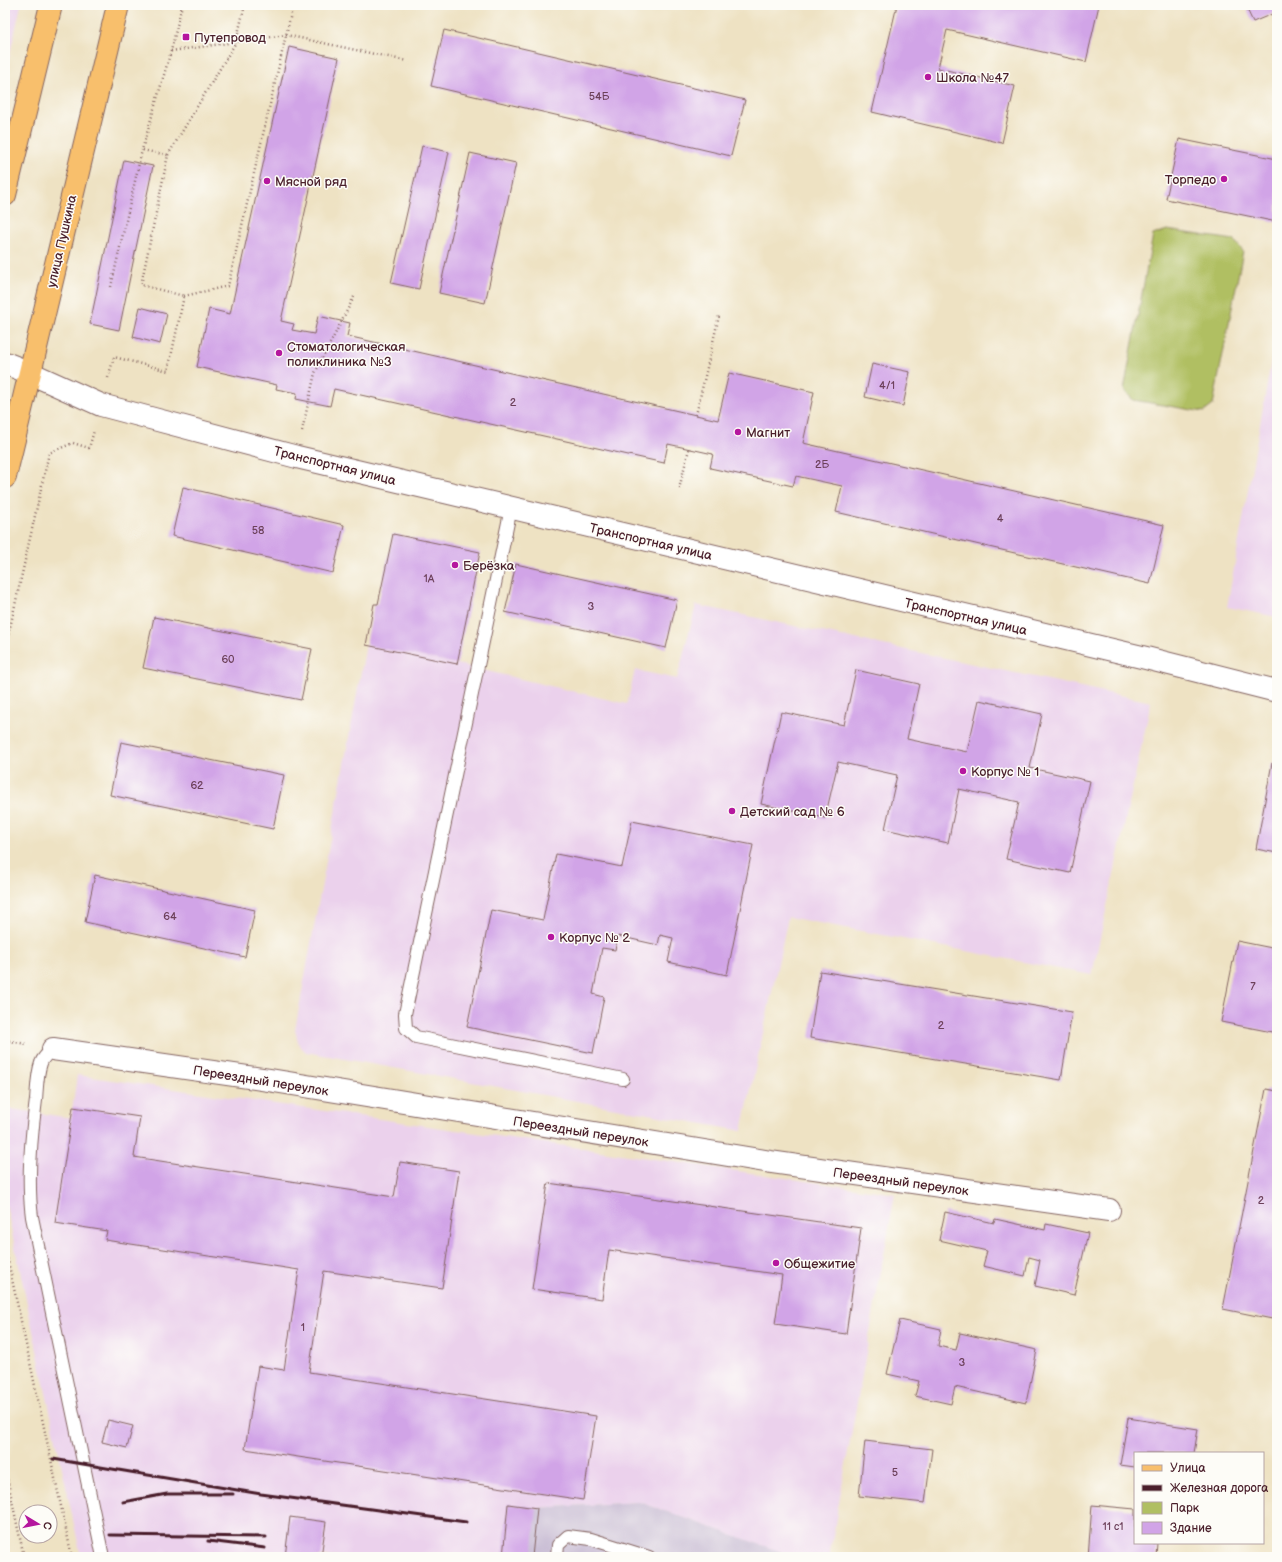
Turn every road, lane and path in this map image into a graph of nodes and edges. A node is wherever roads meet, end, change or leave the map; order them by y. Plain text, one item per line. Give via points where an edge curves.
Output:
1 (52, 5) edge
2 (118, 5) edge
3 (182, 5) edge
4 (245, 5) edge
5 (293, 5) edge
6 (286, 35) junction
7 (236, 42) junction
8 (171, 51) junction
9 (406, 61) dead end
10 (142, 150) junction
11 (168, 155) junction
12 (5, 196) edge
13 (111, 287) dead end
14 (355, 295) dead end
15 (184, 296) junction
16 (719, 316) dead end
17 (5, 363) edge
18 (30, 373) junction
19 (101, 405) junction
20 (696, 415) dead end
21 (689, 449) dead end
22 (297, 457) junction
23 (5, 477) edge
24 (680, 489) dead end
25 (511, 508) junction
26 (5, 650) edge
27 (1277, 691) edge
28 (53, 1049) joint
29 (623, 1079) dead end
30 (1109, 1210) dead end
31 (5, 1247) edge
32 (5, 1468) edge
33 (24, 1557) edge
34 (72, 1557) edge
35 (103, 1557) edge
36 (556, 1557) edge
37 (649, 1557) edge

1 - 12 main road
2 - 18 main road, улица Пушкина
3 - 8 path
4 - 7 path
5 - 6 path
6 - 7 path
6 - 9 path
6 - 15 path via 228,286
7 - 8 path
7 - 11 path
8 - 10 path
10 - 11 path
10 - 13 path
11 - 15 path via 141,285
14 - 22 path via 314,373
15 - 19 path via 168,371 114,357
16 - 20 path
17 - 18 street, Транспортная улица
18 - 19 street, Транспортная улица
18 - 23 main road, улица Пушкина
19 - 22 street, Транспортная улица
19 - 26 path via 89,448 73,443 49,453
21 - 24 path
22 - 25 street, Транспортная улица
25 - 27 street, Транспортная улица
25 - 29 lane via 405,1014 406,1028 416,1037
28 - 30 street, Переездный переулок via 269,1080 771,1162
28 - 35 lane via 41,1062 32,1129 30,1197 32,1217
31 - 34 path
32 - 33 path
36 - 37 lane via 558,1545 568,1536 591,1538

